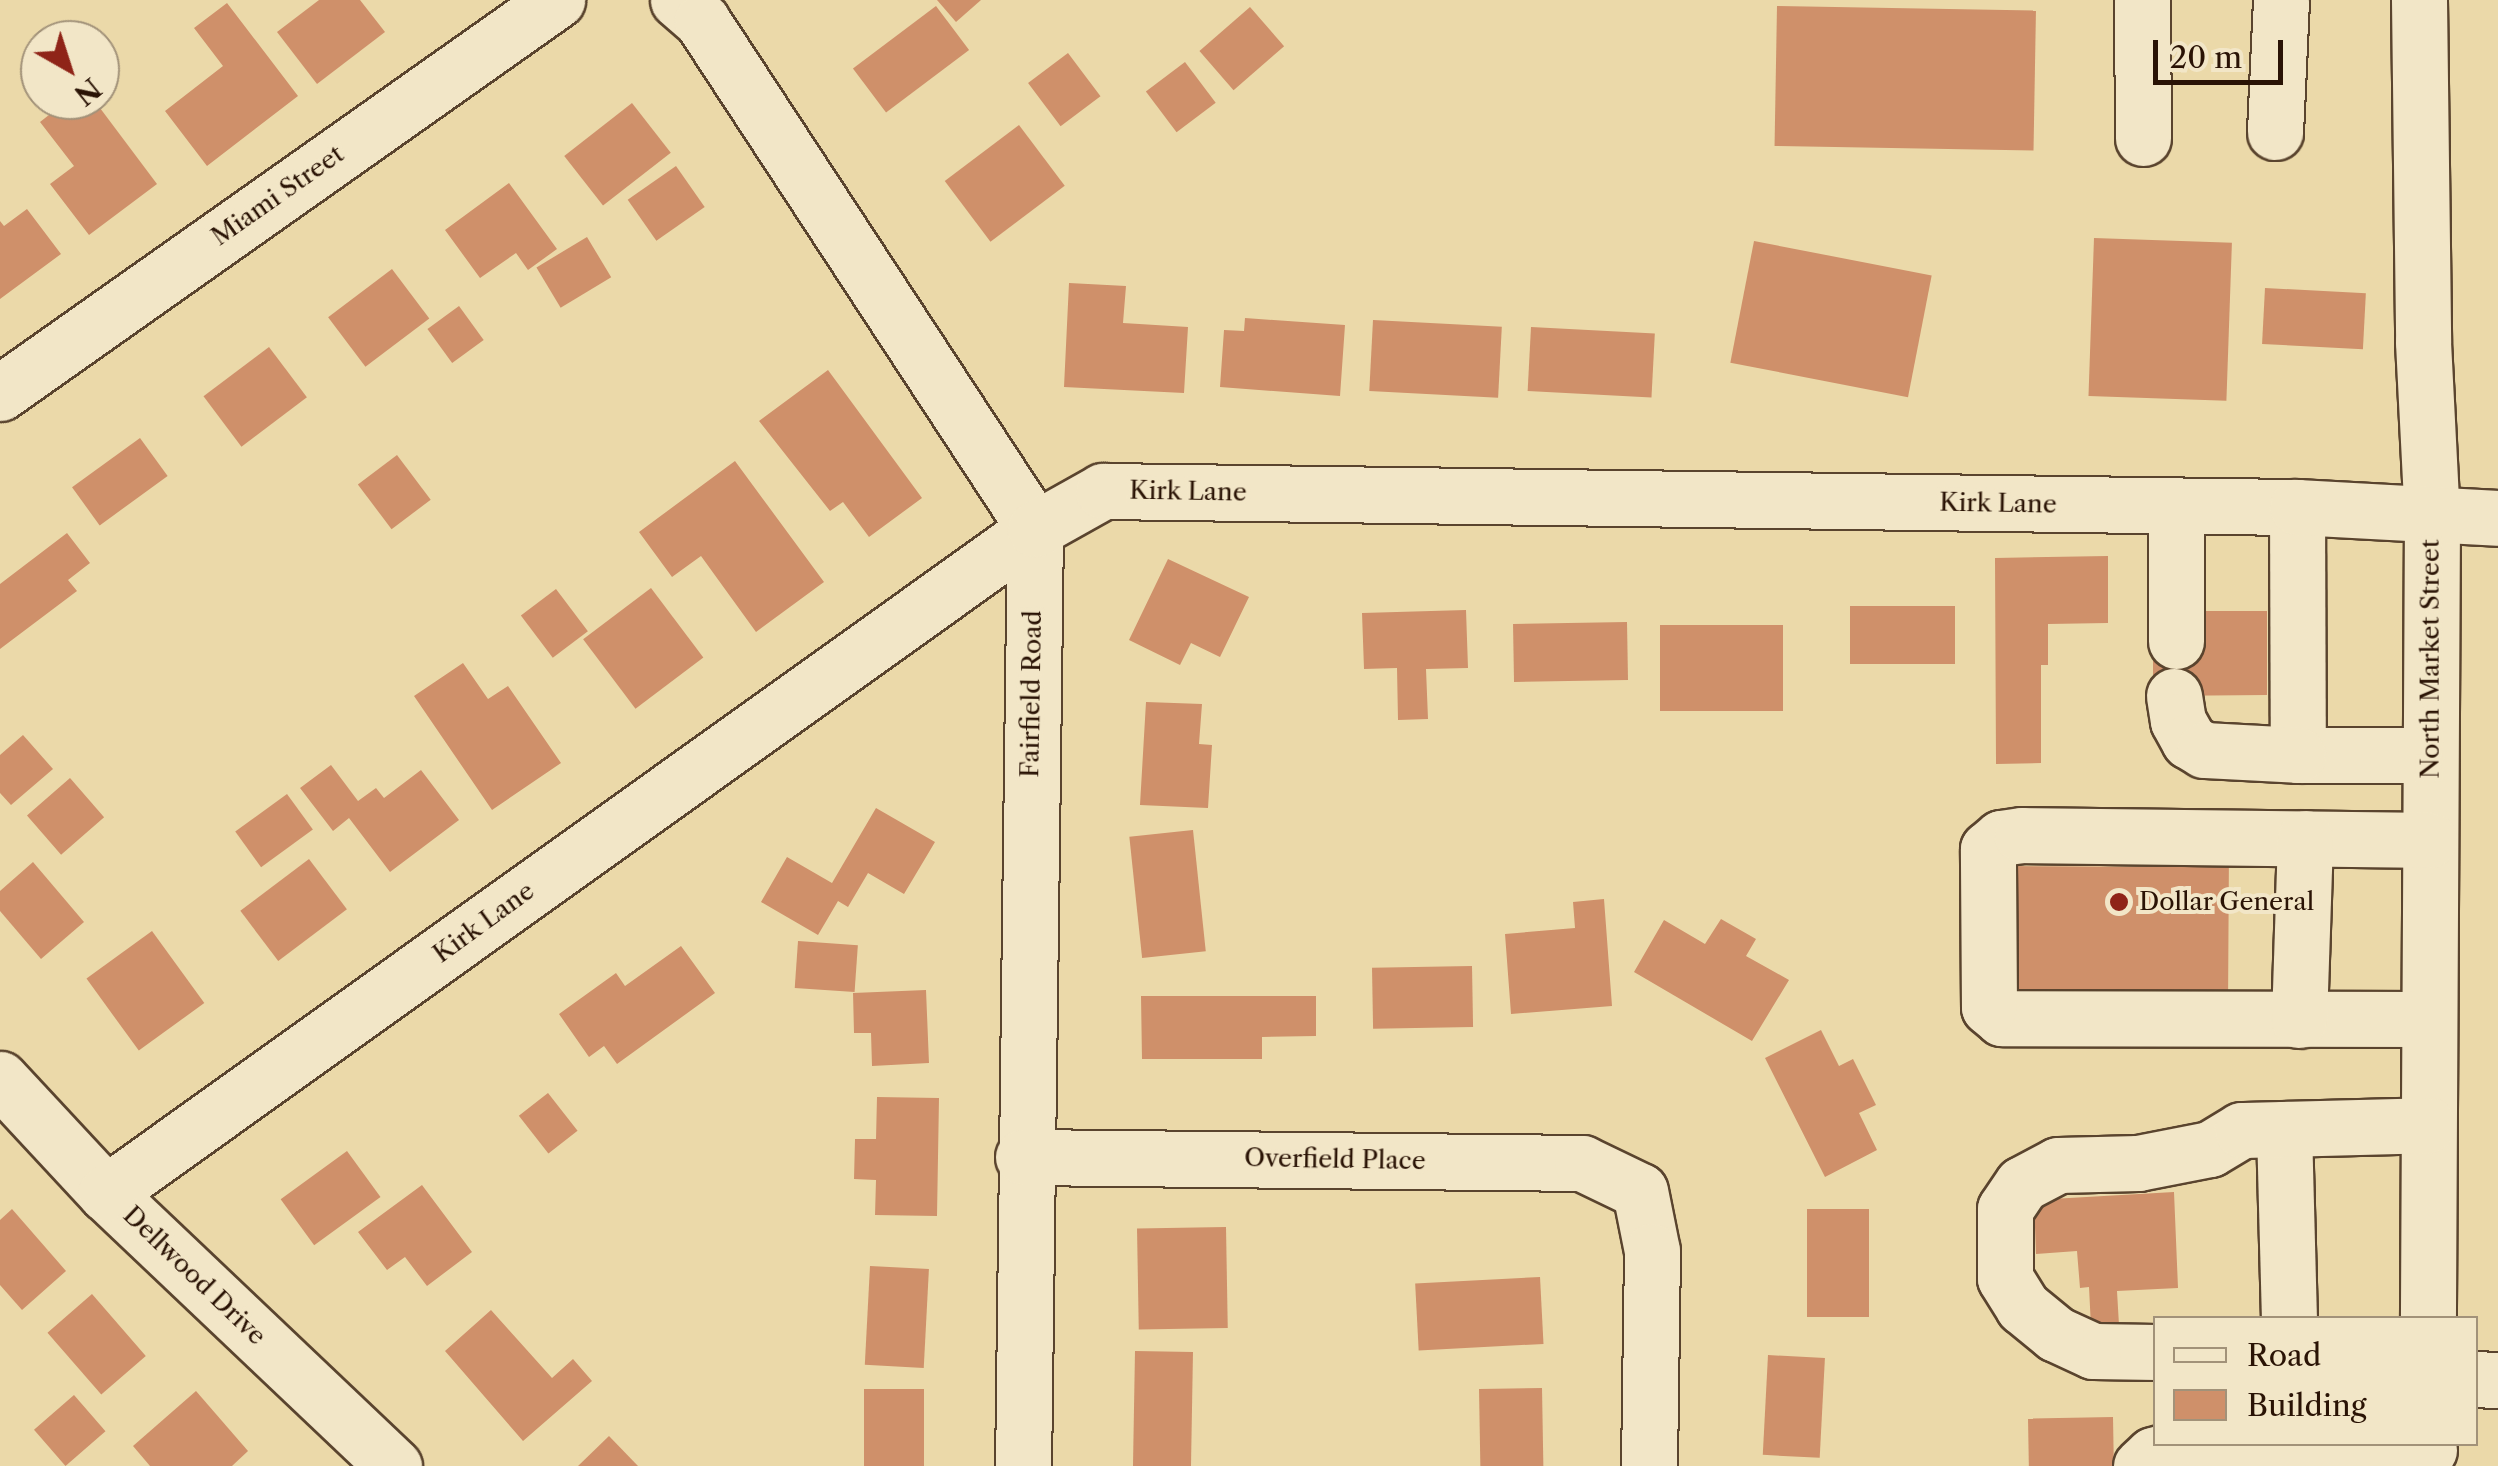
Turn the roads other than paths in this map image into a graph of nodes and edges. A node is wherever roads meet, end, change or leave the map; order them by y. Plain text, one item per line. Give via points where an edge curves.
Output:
1 (557, 0) edge
2 (2142, 0) edge
3 (2281, 0) edge
4 (2419, 0) edge
5 (703, 7) edge
6 (2274, 132) dead end
7 (2143, 138) dead end
8 (0, 394) edge
9 (2176, 506) junction
10 (2296, 508) junction
11 (2432, 516) junction
12 (2498, 518) edge
13 (1035, 528) junction
14 (2176, 640) dead end
15 (2174, 696) dead end
16 (2298, 755) junction
17 (2430, 756) junction
18 (2304, 838) junction
19 (2429, 840) junction
20 (2428, 1019) junction
21 (2300, 1020) junction
22 (0, 1079) edge
23 (2428, 1125) junction
24 (2284, 1129) junction
25 (1024, 1157) junction
26 (106, 1192) junction
27 (2289, 1316) edge
28 (2428, 1316) edge
29 (2153, 1352) edge
30 (2429, 1453) edge
31 (394, 1466) edge
32 (1023, 1466) edge
33 (1649, 1466) edge
34 (2141, 1466) edge

1 - 8 street, Miami Street
2 - 7 street
3 - 6 street
4 - 11 street, North Market Street
5 - 13 street
9 - 10 street, Kirk Lane
9 - 13 street, Kirk Lane via 1103,491
9 - 14 street
10 - 11 street, Kirk Lane
10 - 16 street
11 - 12 street, Kirk Lane
11 - 17 street, North Market Street
13 - 25 street, Fairfield Road
13 - 26 street, Kirk Lane
15 - 16 street via 2189,742 2204,750
16 - 17 street
17 - 19 street, North Market Street
18 - 19 street
18 - 21 street
18 - 21 street via 2022,835 2001,838 1988,849 1989,1007 2002,1018
19 - 20 street, North Market Street
20 - 21 street
20 - 23 street, North Market Street
22 - 26 street, Dellwood Drive
23 - 24 street
23 - 28 street, North Market Street
24 - 27 street
24 - 29 street via 2242,1130 2210,1150 2138,1163 2058,1165 2022,1184 2005,1209 2005,1278 2024,1307 2056,1334 2093,1351
25 - 32 street, Fairfield Road
25 - 33 street, Overfield Place via 1582,1162 1640,1190 1652,1251
26 - 31 street, Dellwood Drive
30 - 34 street via 2174,1449

